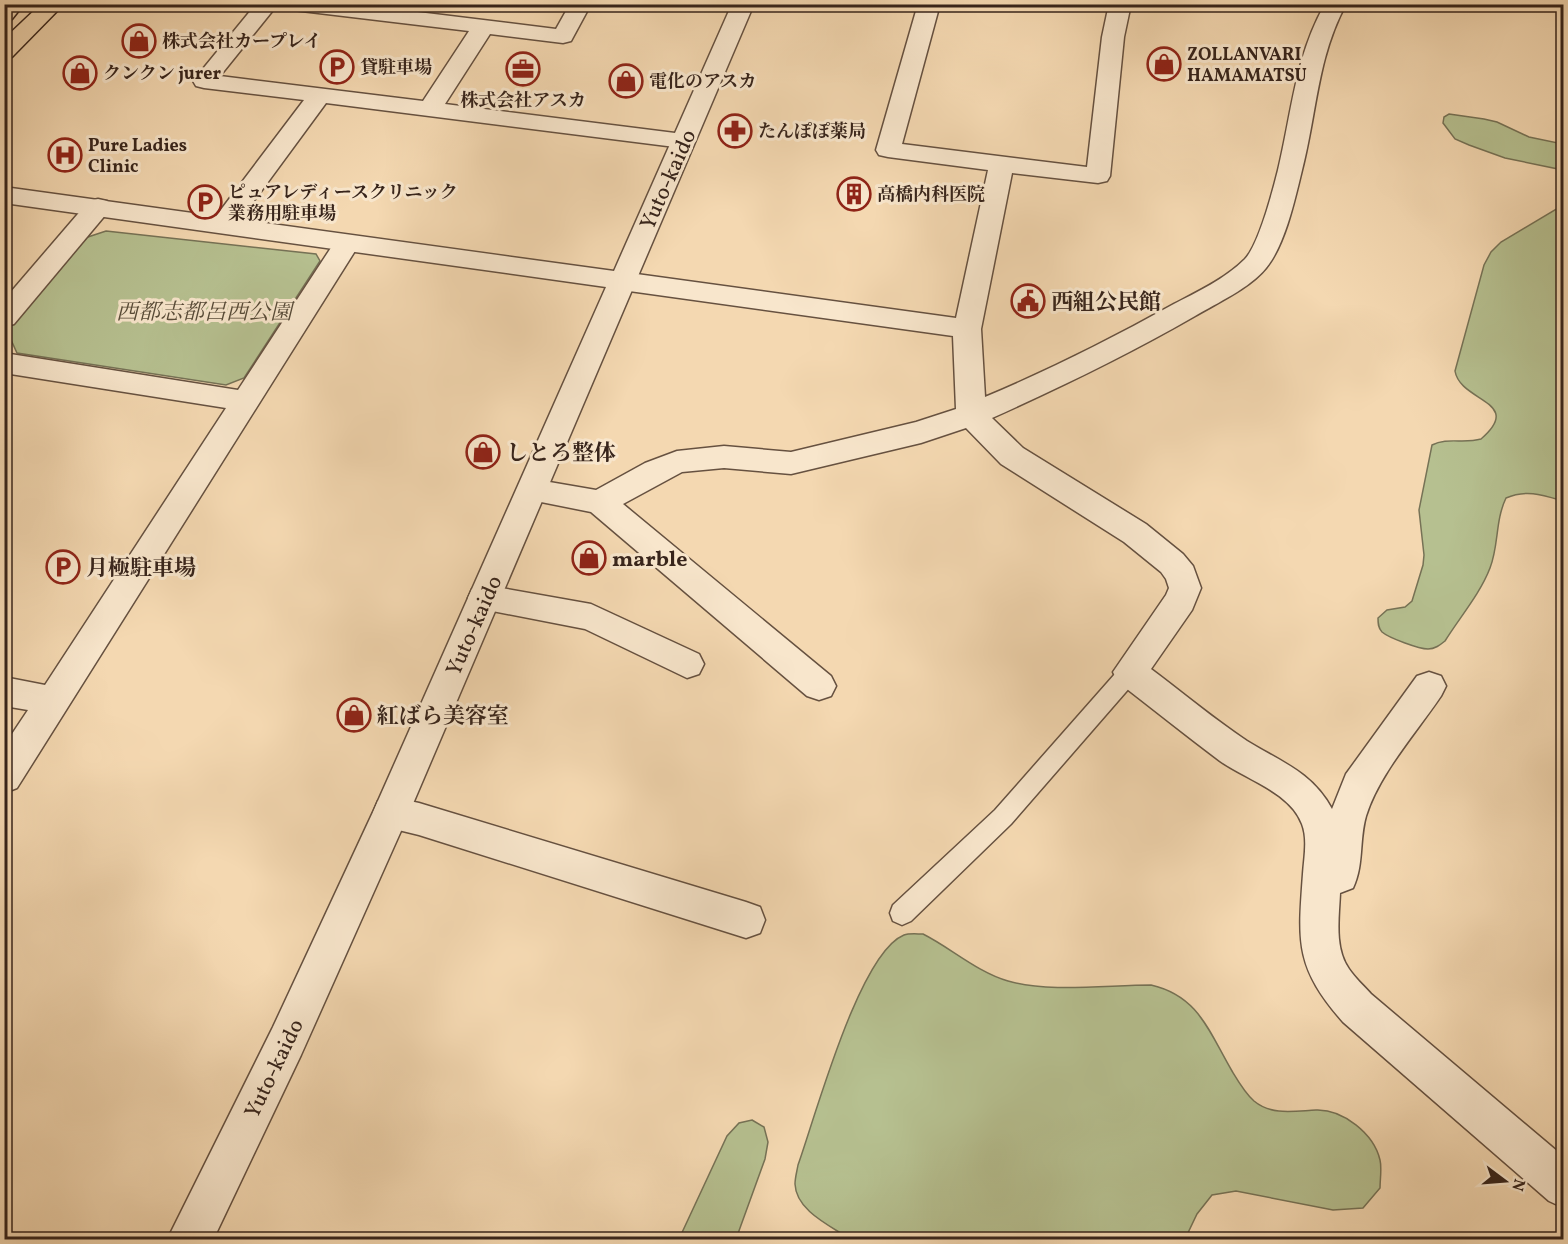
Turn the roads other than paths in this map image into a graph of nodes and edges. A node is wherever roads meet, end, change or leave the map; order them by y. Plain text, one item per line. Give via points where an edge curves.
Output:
1 (14, 4) edge
2 (54, 4) edge
3 (268, 4) edge
4 (293, 4) edge
5 (581, 4) edge
6 (742, 4) edge
7 (929, 4) edge
8 (1120, 4) edge
9 (1336, 4) edge
10 (4, 14) edge
11 (483, 27) junction
12 (4, 52) edge
13 (319, 96) junction
14 (429, 110) junction
15 (683, 141) junction
16 (1001, 164) junction
17 (4, 195) edge
18 (98, 207) junction
19 (223, 225) junction
20 (347, 243) junction
21 (622, 281) junction
22 (4, 318) edge
23 (968, 329) junction
24 (4, 363) edge
25 (246, 401) junction
26 (971, 415) junction
27 (532, 490) junction
28 (600, 502) junction
29 (484, 598) junction
30 (687, 664) dead end
31 (1130, 672) junction
32 (819, 686) dead end
33 (1429, 686) dead end
34 (4, 691) edge
35 (54, 701) junction
36 (4, 777) edge
37 (391, 813) junction
38 (1320, 905) junction
39 (902, 913) dead end
40 (746, 920) dead end
41 (1563, 1186) edge
42 (189, 1239) edge

1 - 10 main road
2 - 12 main road
3 - 13 street via 204,81
4 - 11 street
5 - 11 street via 563,36
6 - 15 street, Yuto-kaido
7 - 16 street via 888,150
8 - 16 street via 1098,176
9 - 26 street via 1314,51 1281,204 1264,252 1256,263 1222,289 1126,344
11 - 14 street
13 - 14 street
13 - 19 street
14 - 15 street
15 - 21 street, Yuto-kaido
16 - 23 street
17 - 18 street
18 - 19 street
18 - 22 street
19 - 20 street
20 - 21 street
20 - 25 street
21 - 23 street
21 - 27 street, Yuto-kaido
23 - 26 street
24 - 25 street
25 - 35 street
26 - 28 street via 921,432 791,463 724,457 677,462
26 - 31 street via 1012,456 1135,533 1172,562 1182,575 1185,588 1180,601
27 - 28 street
27 - 29 street, Yuto-kaido
28 - 32 street
29 - 30 street via 591,617
29 - 37 street, Yuto-kaido
31 - 38 street via 1234,751 1294,787 1310,803 1321,823 1324,843
31 - 39 lane via 1003,817
33 - 38 street via 1359,785 1347,819 1336,891
34 - 35 street
35 - 36 street
37 - 40 street
37 - 42 street, Yuto-kaido via 287,1041
38 - 41 street via 1321,953 1334,982 1357,1008

